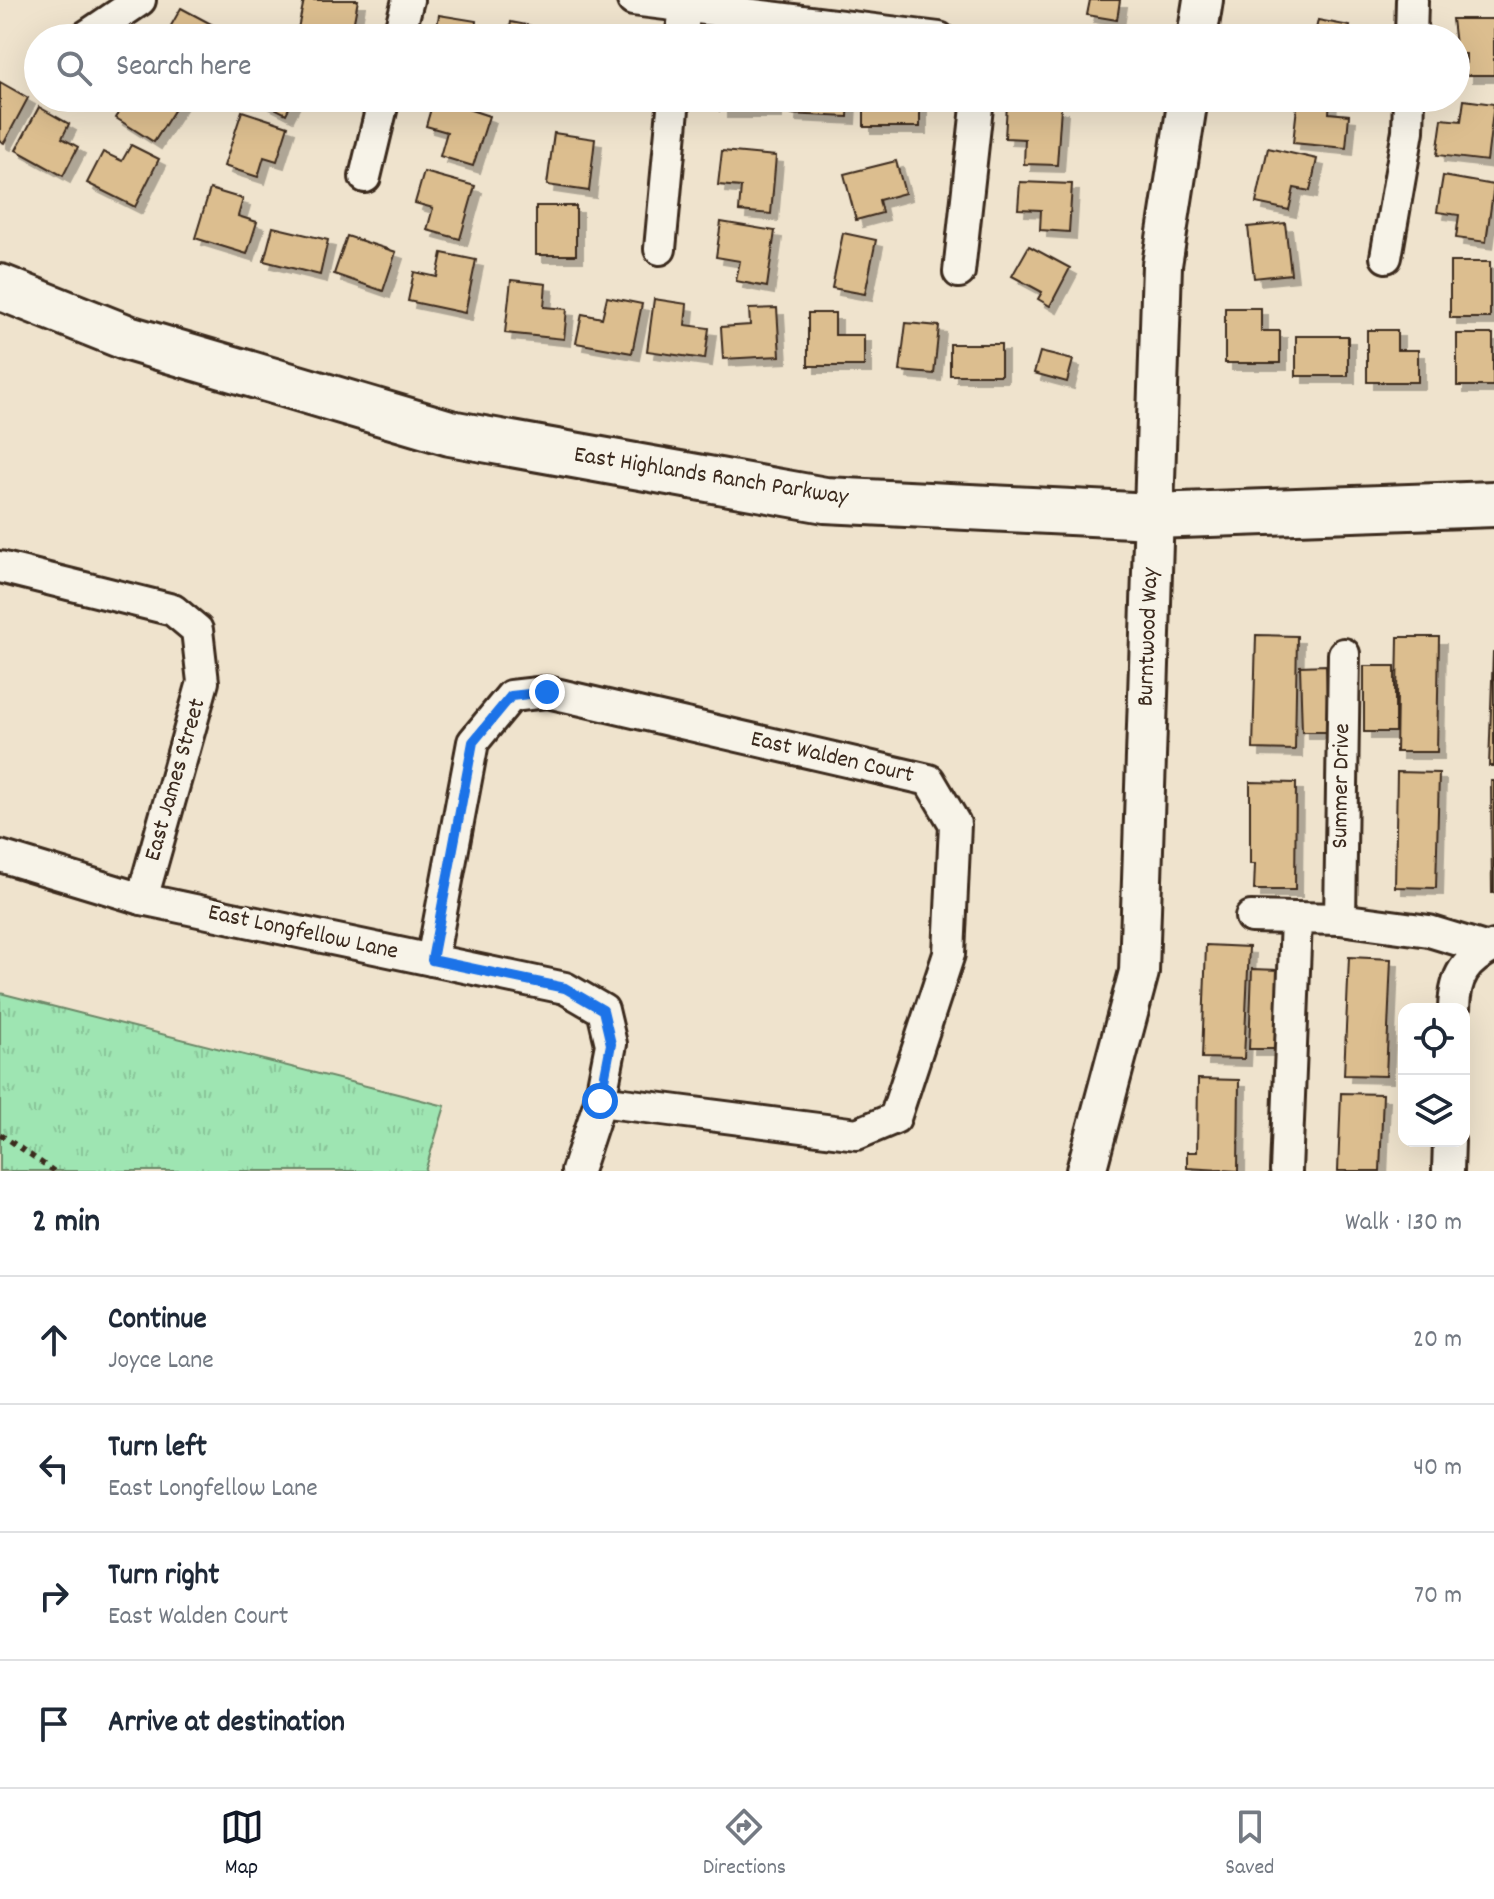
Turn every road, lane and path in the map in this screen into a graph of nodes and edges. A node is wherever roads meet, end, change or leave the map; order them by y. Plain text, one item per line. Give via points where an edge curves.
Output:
1 (140, 0) edge
2 (408, 0) edge
3 (633, 0) edge
4 (1203, 0) edge
5 (1412, 0) edge
6 (683, 23) edge
7 (105, 24) edge
8 (402, 24) edge
9 (1199, 24) edge
10 (1411, 24) edge
11 (381, 112) edge
12 (673, 112) edge
13 (976, 112) edge
14 (1186, 112) edge
15 (1409, 112) edge
16 (365, 177) dead end
17 (660, 249) dead end
18 (1386, 257) dead end
19 (959, 272) dead end
20 (0, 287) edge
21 (1494, 504) edge
22 (1153, 516) junction
23 (0, 567) edge
24 (1344, 654) dead end
25 (0, 856) edge
26 (142, 899) junction
27 (1251, 917) dead end
28 (1340, 919) junction
29 (1296, 920) junction
30 (1491, 947) edge
31 (432, 960) junction
32 (1454, 1003) edge
33 (600, 1101) junction
34 (0, 1134) edge
35 (1449, 1147) edge
36 (54, 1171) edge
37 (577, 1171) edge
38 (1086, 1171) edge
39 (1286, 1171) edge
40 (1448, 1171) edge

1 - 7 street
2 - 8 street
3 - 6 street
4 - 9 street
5 - 10 street
11 - 16 street
12 - 17 street
13 - 19 street
14 - 22 street, Burntwood Way via 1162,265
15 - 18 street
20 - 22 main road, East Highlands Ranch Parkway via 128,338 450,433 825,500
21 - 22 main road, East Highlands Ranch Parkway
22 - 38 street, Burntwood Way via 1139,972
23 - 26 street, East James Street via 173,610 197,630 203,682
24 - 28 street, Summer Drive
25 - 26 street, East Longfellow Lane
26 - 31 street, East Longfellow Lane
27 - 29 street
28 - 29 street
28 - 30 street via 1429,931
29 - 39 street
30 - 32 street via 1469,959 1454,990
31 - 33 street, East Longfellow Lane via 565,988 603,1010 611,1044
31 - 33 street, East Walden Court via 473,742 511,696 547,692 929,780 955,824 949,954 895,1118 857,1134
33 - 37 street
34 - 36 path
35 - 40 street

